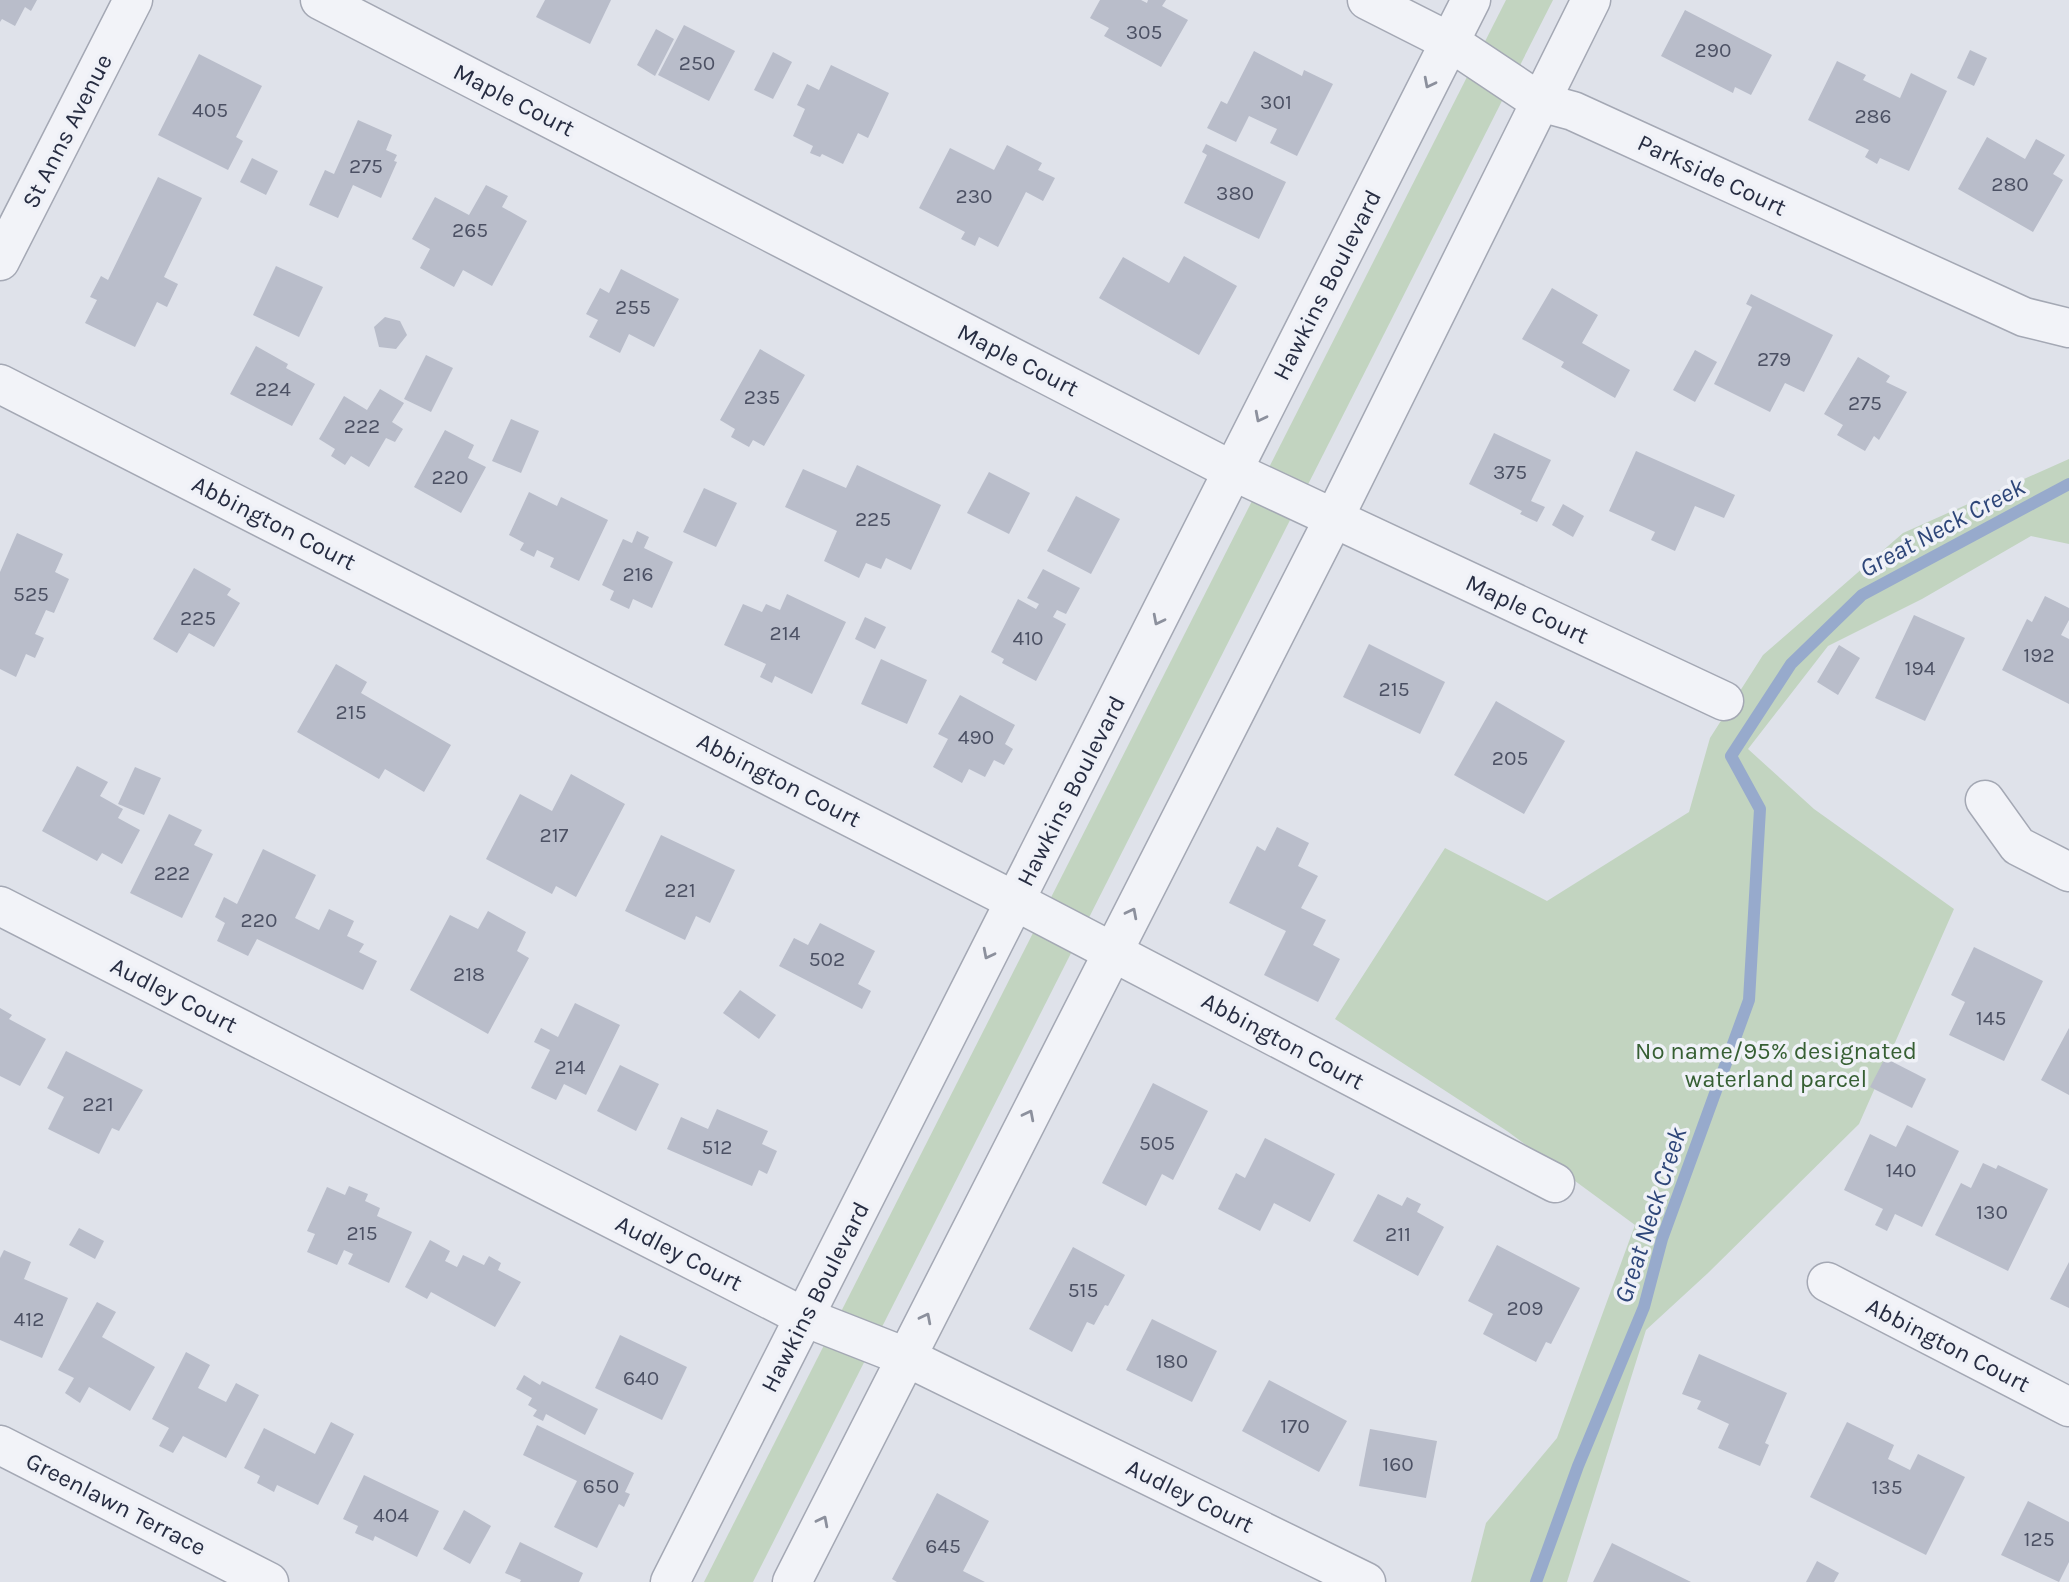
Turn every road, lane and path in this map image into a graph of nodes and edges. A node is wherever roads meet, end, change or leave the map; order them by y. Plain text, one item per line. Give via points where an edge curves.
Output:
1 (133, 0) edge
2 (320, 0) edge
3 (1367, 0) edge
4 (1471, 0) edge
5 (1591, 0) edge
6 (1450, 42) junction
7 (1540, 102) junction
8 (0, 261) edge
9 (2069, 328) edge
10 (0, 384) edge
11 (1233, 471) junction
12 (1334, 518) junction
13 (1724, 701) dead end
14 (1985, 800) dead end
15 (2069, 872) edge
16 (1015, 901) junction
17 (0, 906) edge
18 (1113, 951) junction
19 (1555, 1183) dead end
20 (1827, 1282) dead end
21 (804, 1317) junction
22 (906, 1357) junction
23 (2069, 1407) edge
24 (0, 1445) edge
25 (269, 1582) edge
26 (670, 1582) edge
27 (792, 1582) edge
28 (1366, 1582) edge

1 - 8 street, St Anns Avenue
2 - 11 street, Maple Court
3 - 6 street, Parkside Court
4 - 6 street, Hawkins Boulevard
5 - 7 street
6 - 7 street, Parkside Court
6 -> 11 street, Hawkins Boulevard
7 - 9 street, Parkside Court via 1573,111 2024,317
7 - 12 street
10 - 16 street, Abbington Court
11 - 12 street, Maple Court
11 -> 16 street, Hawkins Boulevard
12 - 13 street, Maple Court
18 -> 12 street
14 - 15 street via 2018,846
16 - 18 street, Abbington Court
16 -> 21 street, Hawkins Boulevard
17 - 21 street, Audley Court
18 - 19 street, Abbington Court
22 -> 18 street
20 - 23 street, Abbington Court
21 - 22 street, Audley Court
21 - 26 street, Hawkins Boulevard
27 -> 22 street
22 - 28 street, Audley Court
24 - 25 street, Greenlawn Terrace

